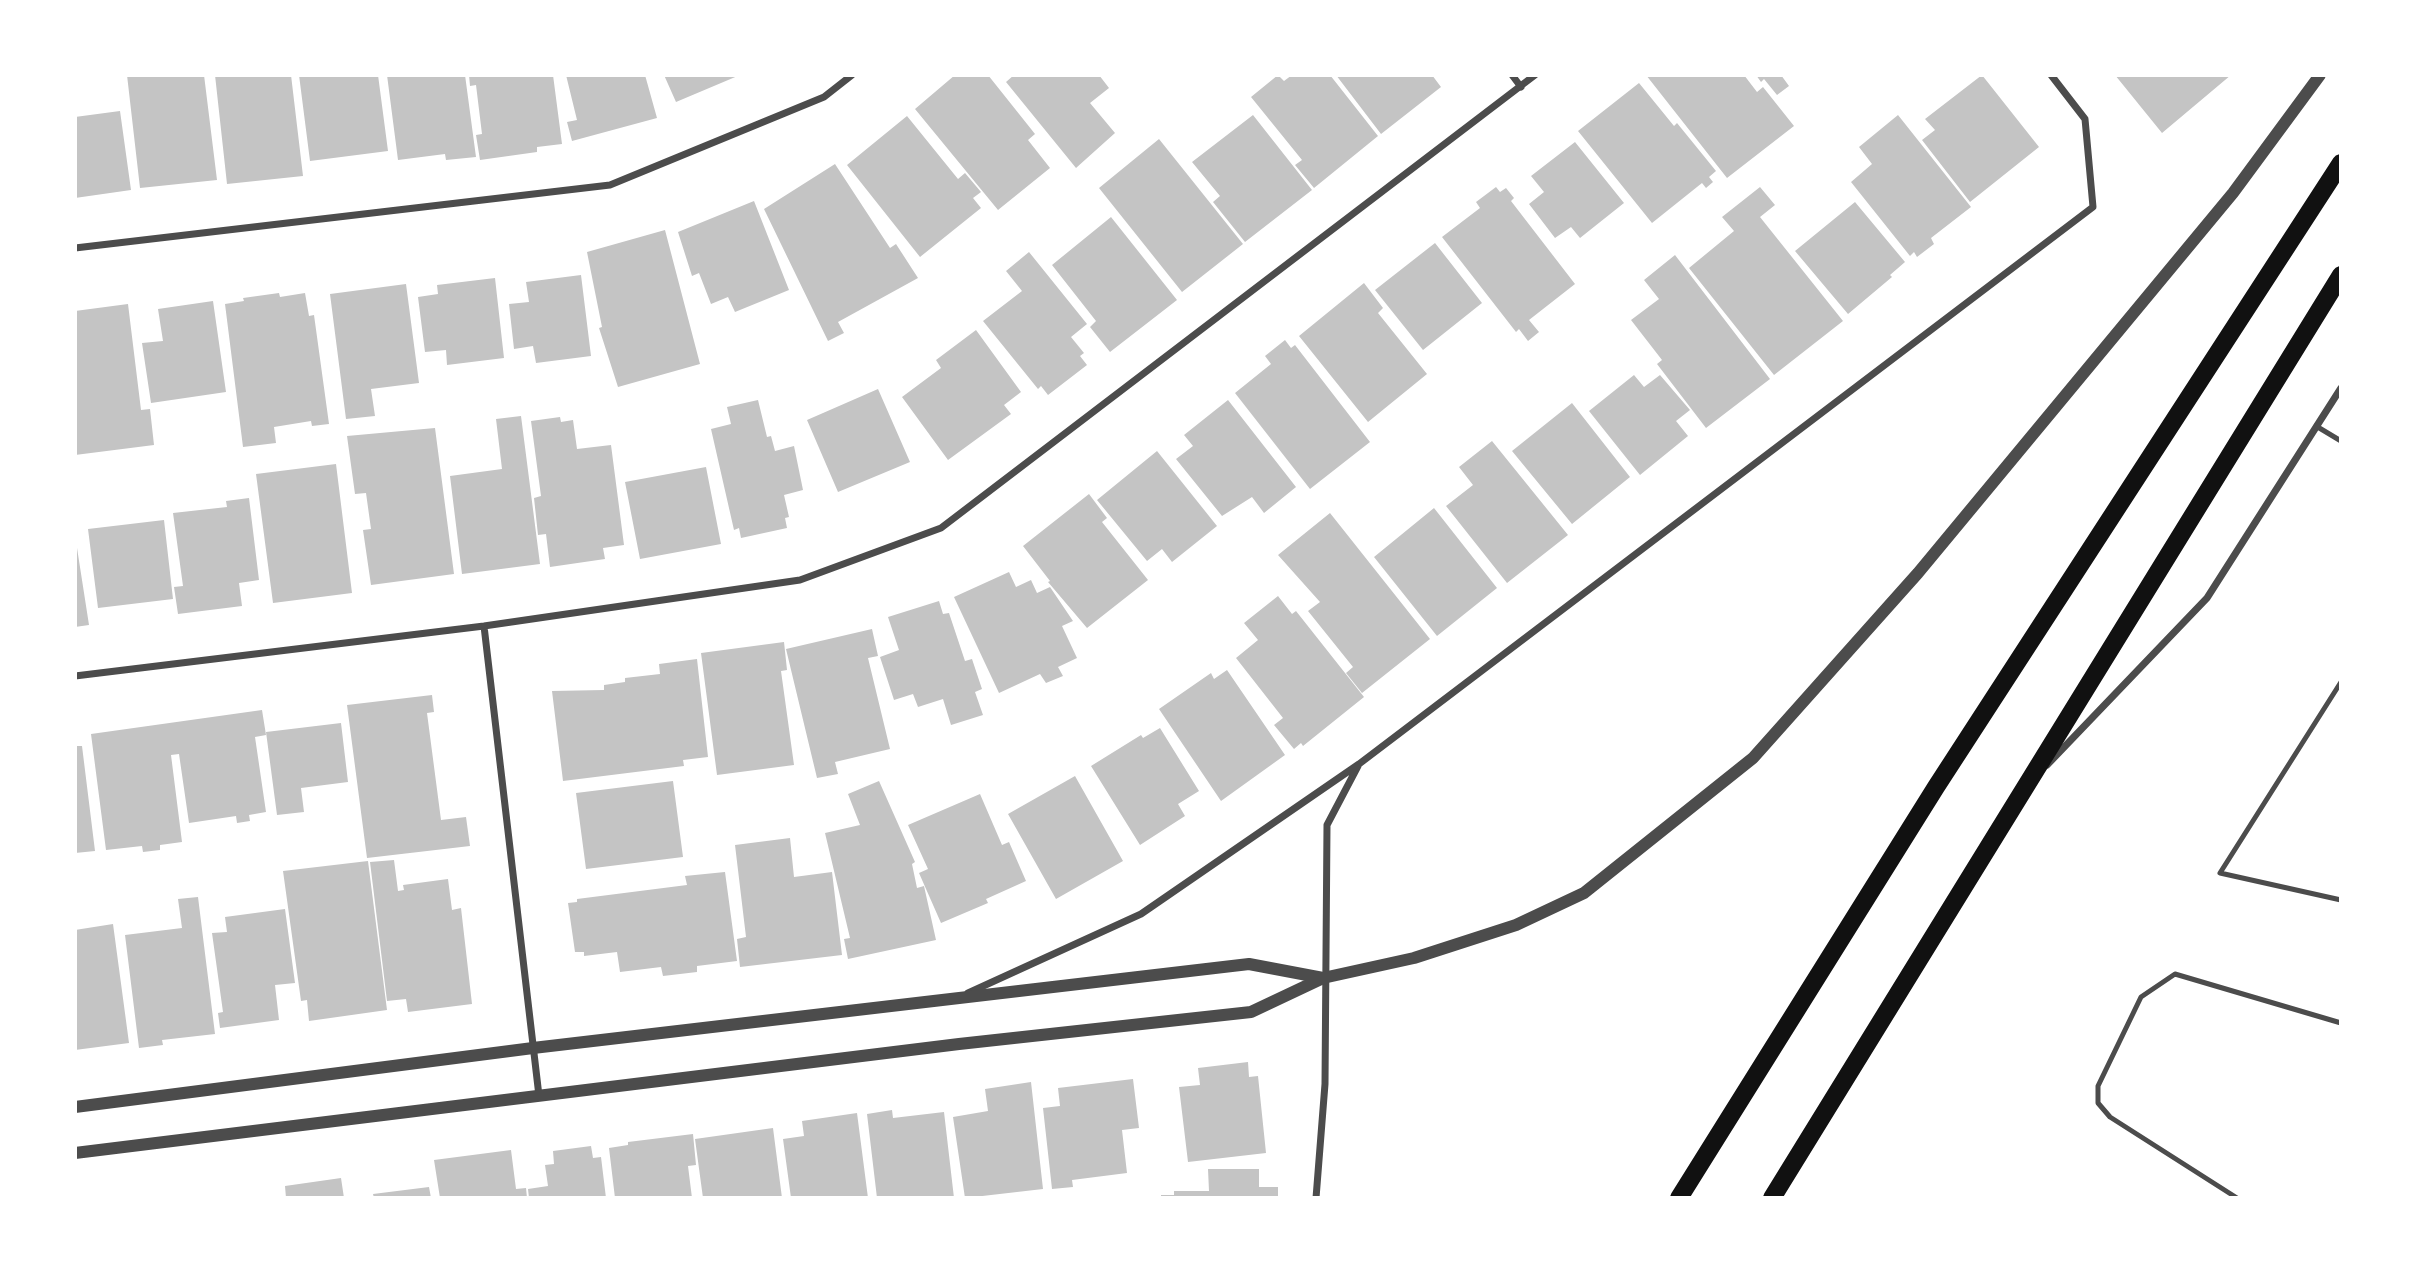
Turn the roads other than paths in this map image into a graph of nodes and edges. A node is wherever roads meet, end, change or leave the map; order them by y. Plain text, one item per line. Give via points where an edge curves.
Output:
1 (852, 75) edge
2 (1513, 75) edge
3 (1535, 75) edge
4 (2051, 75) edge
5 (2320, 75) edge
6 (1521, 87) junction
7 (2341, 163) edge
8 (75, 248) edge
9 (2341, 275) edge
10 (2341, 388) edge
11 (2316, 426) junction
12 (2341, 441) edge
13 (484, 626) junction
14 (75, 676) edge
15 (2341, 682) edge
16 (1359, 764) junction
17 (2025, 788) junction
18 (2341, 900) edge
19 (1324, 978) junction
20 (961, 996) junction
21 (2341, 1023) edge
22 (533, 1048) junction
23 (539, 1097) junction
24 (75, 1107) edge
25 (75, 1153) edge
26 (1316, 1198) edge
27 (1679, 1198) edge
28 (1772, 1198) edge
29 (2237, 1198) edge

1 - 8 street via 824,97 610,185
2 - 6 street
3 - 6 street
4 - 16 street via 2085,119 2093,207
5 - 19 street via 2233,193 1918,573 1753,758 1584,893 1516,925
6 - 13 street via 941,527 800,580
7 - 27 main road via 1936,787
9 - 17 main road
10 - 11 street
11 - 12 lane
11 - 17 street via 2207,598
13 - 14 street
13 - 22 street
15 - 18 lane via 2220,873
16 - 19 street via 1327,825
16 - 20 street via 1141,914
17 - 28 main road
19 - 20 street via 1249,964
19 - 23 street via 1251,1012
19 - 26 street via 1325,1084
20 - 22 street
21 - 29 lane via 2175,974 2141,997 2098,1086 2098,1103 2110,1117
22 - 23 street
22 - 24 street
23 - 25 street

